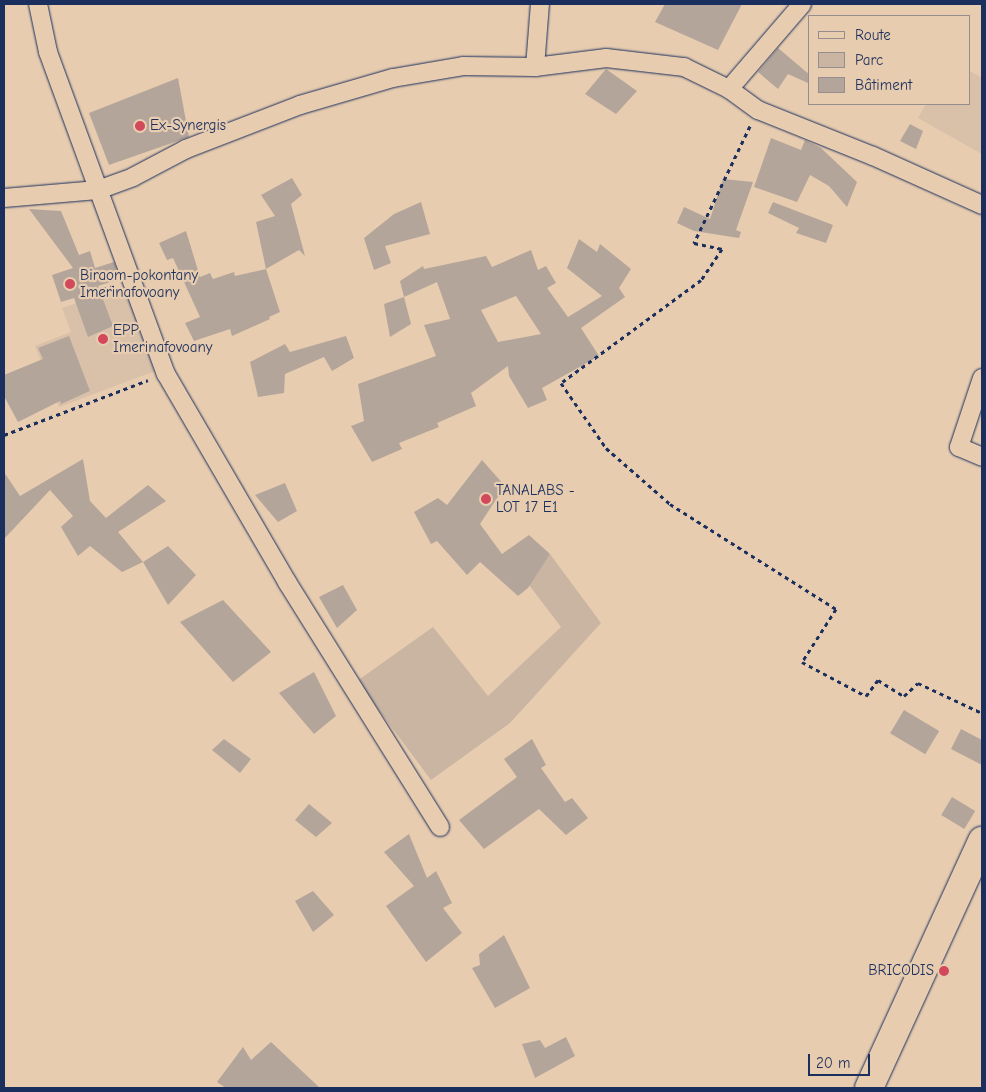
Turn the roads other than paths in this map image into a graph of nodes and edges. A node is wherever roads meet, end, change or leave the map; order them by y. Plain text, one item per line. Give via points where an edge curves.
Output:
1 (38, 4) edge
2 (540, 4) edge
3 (802, 4) edge
4 (535, 67) junction
5 (730, 89) junction
6 (98, 190) junction
7 (4, 198) edge
8 (982, 205) edge
9 (982, 378) edge
10 (982, 457) edge
11 (440, 827) dead end
12 (982, 842) edge
13 (869, 1088) edge

1 - 6 street via 48,52
2 - 4 street
3 - 5 street
4 - 5 street via 592,58 637,60 684,67
4 - 6 street via 463,66 393,78 300,105 186,148 132,177
5 - 8 street via 758,110 873,156
6 - 7 street
6 - 11 street via 166,374 287,582
9 - 10 street via 959,447
12 - 13 main road

